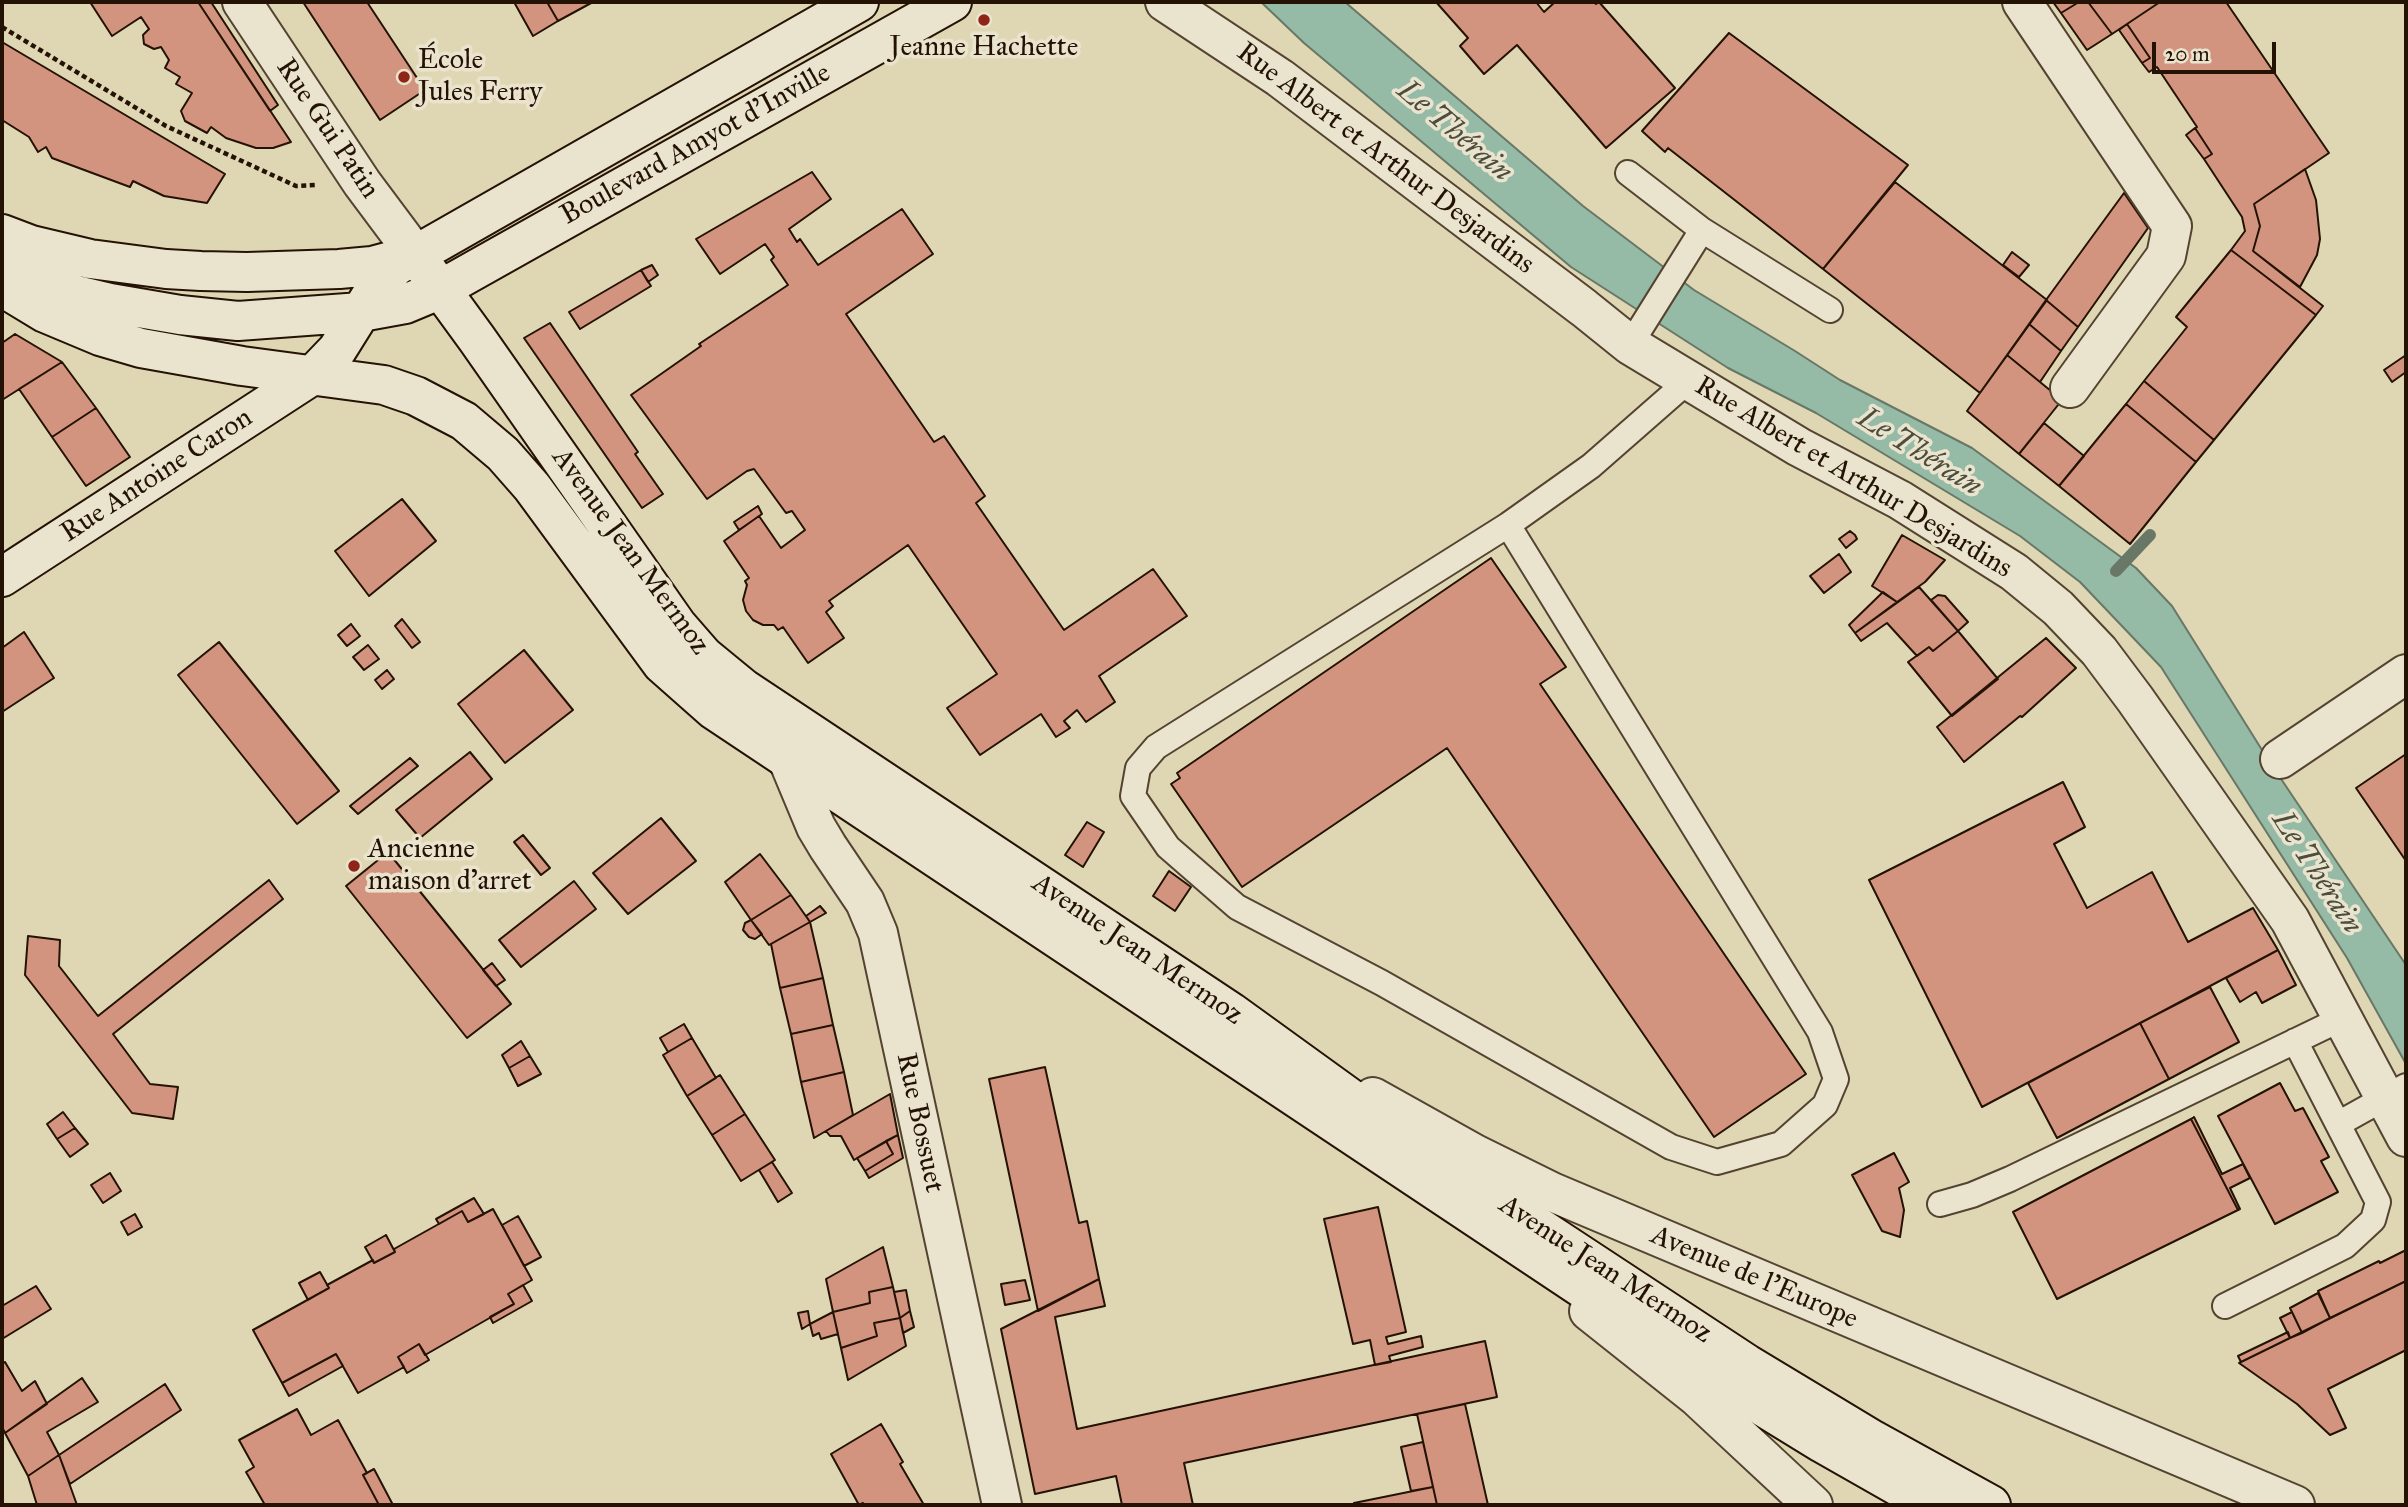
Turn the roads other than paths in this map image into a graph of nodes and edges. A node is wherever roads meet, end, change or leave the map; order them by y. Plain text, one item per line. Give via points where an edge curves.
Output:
1 (242, 2) edge
2 (859, 2) edge
3 (952, 2) edge
4 (1165, 2) edge
5 (2022, 2) edge
6 (1628, 173) dead end
7 (1702, 230) junction
8 (2, 234) edge
9 (415, 254) junction
10 (2, 269) edge
11 (2, 287) edge
12 (441, 289) junction
13 (1830, 310) dead end
14 (361, 312) junction
15 (1637, 334) junction
16 (313, 374) junction
17 (1688, 380) junction
18 (2070, 388) dead end
19 (1508, 525) junction
20 (2, 577) edge
21 (2406, 674) edge
22 (2280, 759) dead end
23 (788, 760) junction
24 (1231, 1012) junction
25 (2343, 1018) junction
26 (2295, 1041) junction
27 (2396, 1092) edge
28 (2338, 1124) junction
29 (2406, 1137) edge
30 (1940, 1204) dead end
31 (1461, 1209) junction
32 (2225, 1306) dead end
33 (1002, 1505) edge
34 (1813, 1505) edge
35 (1931, 1505) edge
36 (1991, 1505) edge
37 (2295, 1505) edge

1 - 9 main road, Rue Gui Patin via 362,183
2 - 9 main road, Boulevard Amyot d'Inville
3 - 12 main road, Boulevard Amyot d'Inville
4 - 15 main road, Rue Albert et Arthur Desjardins via 1280,78 1584,308
5 - 18 main road via 2172,226 2166,256
6 - 7 lane
7 - 13 lane
7 - 15 lane
8 - 9 main road via 90,259 201,271 372,266
9 - 12 main road, Avenue Jean Mermoz
9 - 14 main road, Rue Antoine Caron via 387,274
10 - 14 main road, Boulevard Amyot d'Inville via 88,298 180,315 238,321
11 - 16 main road, Avenue Jean Mermoz via 64,321 141,348
12 - 14 main road, Boulevard Amyot d'Inville via 405,304
12 - 24 main road, Avenue Jean Mermoz via 677,625 704,656 767,704
14 - 16 main road, Rue Antoine Caron via 337,350
15 - 17 main road, Rue Albert et Arthur Desjardins
16 - 20 main road, Rue Antoine Caron
16 - 23 main road, Avenue Jean Mermoz via 405,391 456,416 485,438 546,505 676,679
17 - 19 lane via 1591,466
17 - 25 main road, Rue Albert et Arthur Desjardins via 1799,447 1900,500 2014,572 2058,608 2099,651 2135,699 2284,912
19 - 19 lane via 1820,1032 1836,1079 1825,1105 1781,1144 1717,1162 1671,1147 1382,983 1237,907 1168,847 1133,796 1138,768 1156,747
21 - 22 main road
23 - 31 main road, Avenue Jean Mermoz
23 - 33 main road, Rue Bossuet via 817,827 865,902 878,933
24 - 36 main road, Avenue Jean Mermoz via 1426,1153 1747,1364
24 - 37 main road, Avenue de l'Europe via 1387,1106 1552,1192
25 - 26 lane
25 - 27 main road, Rue Albert et Arthur Desjardins
26 - 28 lane
26 - 30 lane via 2010,1179
27 - 28 lane
27 - 29 main road, Rue Albert et Arthur Desjardins
28 - 32 lane via 2378,1202 2373,1220 2345,1246
31 - 34 main road via 1696,1396
31 - 35 main road, Avenue Jean Mermoz via 1726,1384

